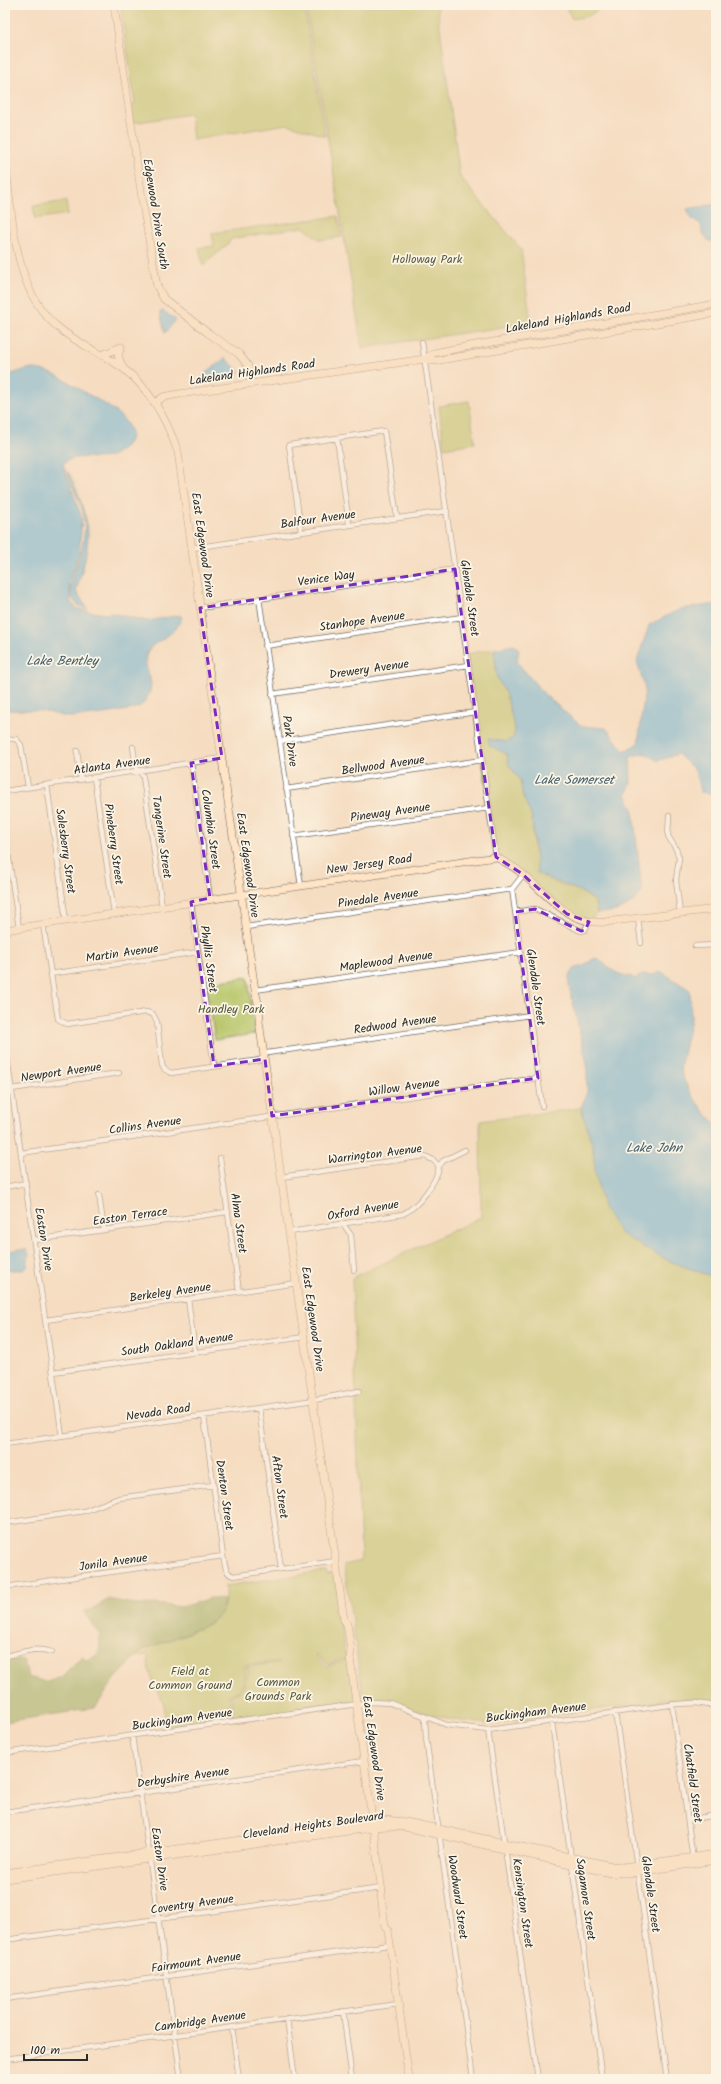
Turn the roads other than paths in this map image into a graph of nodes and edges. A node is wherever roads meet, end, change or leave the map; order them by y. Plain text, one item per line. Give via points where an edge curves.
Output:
1 (114, 5) edge
2 (5, 160) edge
3 (716, 304) edge
4 (716, 314) edge
5 (422, 342) dead end
6 (102, 355) junction
7 (425, 359) junction
8 (124, 370) junction
9 (251, 383) junction
10 (155, 403) junction
11 (337, 438) junction
12 (447, 511) junction
13 (397, 517) junction
14 (349, 524) junction
15 (301, 531) junction
16 (192, 548) junction
17 (455, 569) junction
18 (258, 598) junction
19 (200, 608) junction
20 (462, 617) junction
21 (265, 646) junction
22 (469, 665) junction
23 (272, 694) junction
24 (476, 712) junction
25 (5, 739) edge
26 (280, 741) junction
27 (133, 747) dead end
28 (77, 751) dead end
29 (222, 758) junction
30 (482, 760) junction
31 (191, 763) junction
32 (140, 771) junction
33 (94, 778) junction
34 (81, 780) junction
35 (47, 784) junction
36 (28, 787) junction
37 (286, 789) junction
38 (5, 791) edge
39 (489, 808) junction
40 (669, 816) dead end
41 (5, 832) edge
42 (293, 836) junction
43 (496, 857) junction
44 (523, 876) junction
45 (301, 886) junction
46 (512, 889) junction
47 (241, 894) junction
48 (210, 898) junction
49 (191, 902) junction
50 (162, 906) junction
51 (716, 909) edge
52 (515, 912) junction
53 (114, 913) junction
54 (680, 913) junction
55 (638, 918) junction
56 (66, 921) junction
57 (589, 922) junction
58 (43, 924) junction
59 (246, 927) junction
60 (19, 928) junction
61 (5, 930) edge
62 (641, 943) dead end
63 (716, 944) edge
64 (695, 946) dead end
65 (198, 952) junction
66 (521, 952) junction
67 (50, 974) junction
68 (255, 993) junction
69 (530, 1015) junction
70 (5, 1044) edge
71 (264, 1056) junction
72 (214, 1066) junction
73 (119, 1073) dead end
74 (538, 1078) junction
75 (12, 1089) junction
76 (5, 1090) edge
77 (542, 1106) dead end
78 (272, 1116) junction
79 (465, 1150) dead end
80 (21, 1153) junction
81 (220, 1158) dead end
82 (439, 1166) junction
83 (281, 1177) junction
84 (26, 1183) junction
85 (5, 1187) edge
86 (100, 1195) dead end
87 (228, 1212) junction
88 (343, 1224) junction
89 (104, 1230) junction
90 (290, 1232) junction
91 (34, 1240) junction
92 (354, 1270) dead end
93 (297, 1283) junction
94 (239, 1291) junction
95 (188, 1299) junction
96 (46, 1320) junction
97 (305, 1337) junction
98 (195, 1352) junction
99 (53, 1372) junction
100 (359, 1391) dead end
101 (314, 1400) junction
102 (259, 1408) junction
103 (204, 1416) junction
104 (62, 1436) junction
105 (5, 1444) edge
106 (214, 1484) junction
107 (5, 1523) edge
108 (224, 1556) junction
109 (336, 1561) junction
110 (281, 1569) junction
111 (5, 1587) edge
112 (52, 1652) dead end
113 (5, 1656) edge
114 (356, 1704) junction
115 (672, 1704) junction
116 (716, 1706) edge
117 (615, 1712) junction
118 (425, 1718) junction
119 (552, 1722) junction
120 (488, 1730) junction
121 (132, 1736) junction
122 (5, 1753) edge
123 (364, 1761) junction
124 (141, 1793) junction
125 (5, 1812) edge
126 (716, 1814) edge
127 (688, 1820) junction
128 (374, 1824) junction
129 (439, 1832) junction
130 (504, 1846) junction
131 (716, 1854) edge
132 (150, 1856) junction
133 (693, 1860) junction
134 (716, 1860) edge
135 (571, 1861) junction
136 (637, 1869) junction
137 (46, 1870) junction
138 (5, 1873) edge
139 (5, 1879) edge
140 (382, 1890) junction
141 (159, 1919) junction
142 (5, 1940) edge
143 (390, 1945) junction
144 (167, 1976) junction
145 (5, 1999) edge
146 (398, 2004) junction
147 (342, 2012) junction
148 (287, 2019) junction
149 (232, 2027) junction
150 (175, 2035) junction
151 (5, 2059) edge
152 (181, 2079) edge
153 (239, 2079) edge
154 (295, 2079) edge
155 (352, 2079) edge
156 (409, 2079) edge
157 (473, 2079) edge
158 (538, 2079) edge
159 (602, 2079) edge
160 (667, 2079) edge

1 - 9 street, Edgewood Drive South via 142,205 157,286 164,299 239,354 248,366
2 - 6 street, East Edgewood Drive via 19,256 30,292 56,327 80,344
3 - 7 street, Lakeland Highlands Road via 470,346 434,354
4 - 7 street, Lakeland Highlands Road via 434,361
5 - 7 street, Glendale Street
6 - 8 street, East Edgewood Drive
6 - 8 street via 121,348 119,358
7 - 9 street, Lakeland Highlands Road
7 - 12 street, Glendale Street
8 - 10 street, East Edgewood Drive
9 - 10 street, Lakeland Highlands Road via 164,397
10 - 16 street, East Edgewood Drive via 171,432 178,452
11 - 13 street via 384,431
11 - 14 street
11 - 15 street via 289,445
12 - 13 street, Balfour Avenue
12 - 17 street, Glendale Street
13 - 14 street, Balfour Avenue
14 - 15 street, Balfour Avenue
15 - 16 street, Balfour Avenue
16 - 19 street, East Edgewood Drive
17 - 18 street, Venice Way
17 - 20 street, Glendale Street
18 - 19 street, Venice Way
18 - 21 street, Park Drive
19 - 29 street, East Edgewood Drive
20 - 21 street, Stanhope Avenue
20 - 22 street, Glendale Street
21 - 23 street, Park Drive
22 - 23 street, Drewery Avenue
22 - 24 street, Glendale Street
23 - 26 street, Park Drive
24 - 26 street
24 - 30 street, Glendale Street
25 - 36 street via 16,739 21,745
26 - 37 street, Park Drive
27 - 32 street, Tangerine Street via 136,768
28 - 34 street
29 - 31 street, Atlanta Avenue
29 - 47 street, East Edgewood Drive
30 - 37 street, Bellwood Avenue
30 - 39 street, Glendale Street
31 - 32 street, Atlanta Avenue
31 - 48 street, Columbia Street
32 - 33 street, Atlanta Avenue
32 - 50 street, Tangerine Street via 143,776
33 - 34 street, Atlanta Avenue
33 - 53 street, Pineberry Street
34 - 35 street, Atlanta Avenue
35 - 36 street, Atlanta Avenue
35 - 56 street, Salesberry Street
36 - 38 street, Atlanta Avenue
37 - 42 street, Park Drive
39 - 42 street, Pineway Avenue
39 - 43 street, Glendale Street
40 - 54 street via 668,836 680,858 676,880
41 - 60 street
42 - 45 street, Park Drive
43 - 44 street
43 - 45 street, New Jersey Road
44 - 46 street
44 - 57 street via 567,914
45 - 47 street, New Jersey Road
46 - 52 street, Glendale Street
46 - 59 street, Pinedale Avenue
47 - 48 street, New Jersey Road
47 - 59 street, East Edgewood Drive
48 - 49 street, New Jersey Road
49 - 50 street, New Jersey Road
49 - 65 street, Phyllis Street
50 - 53 street, New Jersey Road
51 - 54 street
52 - 57 street via 535,910 581,931 585,930
52 - 66 street, Glendale Street
53 - 56 street, New Jersey Road
54 - 55 street
55 - 57 street
55 - 62 street
56 - 58 street, New Jersey Road
58 - 60 street, New Jersey Road
58 - 67 street
59 - 68 street, East Edgewood Drive
60 - 61 street, New Jersey Road
63 - 64 street
65 - 67 street, Martin Avenue
65 - 72 street, Phyllis Street
66 - 68 street, Maplewood Avenue
66 - 69 street, Glendale Street
67 - 72 street, Redwood Avenue via 56,1016 60,1022 67,1024 149,1013 156,1018 164,1069 171,1073
68 - 71 street, East Edgewood Drive via 255,1008
69 - 71 street, Redwood Avenue via 267,1053
69 - 74 street, Glendale Street
70 - 75 street, Easton Drive
71 - 72 street, Redwood Avenue via 260,1060
71 - 78 street, East Edgewood Drive
73 - 75 street, Newport Avenue
74 - 77 street, Glendale Street
74 - 78 street, Willow Avenue
75 - 76 street, Newport Avenue
75 - 80 street, Easton Drive
78 - 80 street, Collins Avenue
78 - 83 street, East Edgewood Drive
79 - 82 street via 443,1161
80 - 84 street, Easton Drive
81 - 87 street, Alma Street
82 - 83 street, Warrington Avenue via 425,1156
82 - 88 street, Oxford Avenue via 436,1179 407,1212 397,1216
83 - 90 street, East Edgewood Drive
84 - 85 street
84 - 91 street, Easton Drive
86 - 89 street
87 - 89 street, Easton Terrace
87 - 94 street, Alma Street
88 - 90 street, Oxford Avenue
88 - 92 street via 351,1235
89 - 91 street, Easton Terrace
90 - 93 street, East Edgewood Drive
91 - 96 street, Easton Drive
93 - 94 street, Berkeley Avenue
93 - 97 street, East Edgewood Drive
94 - 95 street, Berkeley Avenue
95 - 96 street, Berkeley Avenue
95 - 98 street
96 - 99 street, Easton Drive
97 - 98 street, South Oakland Avenue
97 - 101 street, East Edgewood Drive
98 - 99 street, South Oakland Avenue
99 - 104 street, Easton Drive
100 - 101 street, Nevada Road
101 - 102 street, Nevada Road
101 - 109 street, East Edgewood Drive
102 - 103 street, Nevada Road
102 - 110 street, Afton Street
103 - 104 street, Nevada Road
103 - 106 street, Denton Street
104 - 105 street, Nevada Road
106 - 107 street via 119,1498 88,1510
106 - 108 street, Denton Street
108 - 110 street, Denton Street via 226,1569 231,1576
108 - 111 street, Jonila Avenue
109 - 110 street
109 - 114 street, East Edgewood Drive via 346,1651 349,1654
112 - 113 street via 32,1649
114 - 118 street, Buckingham Avenue via 390,1703
114 - 121 street, Buckingham Avenue
114 - 123 street, East Edgewood Drive
115 - 116 street, Buckingham Avenue via 696,1703
115 - 117 street, Buckingham Avenue
115 - 127 street, Chatfield Street
117 - 119 street, Buckingham Avenue
117 - 136 street, Glendale Street
118 - 120 street, Buckingham Avenue via 465,1728
118 - 129 street, Woodward Street
119 - 120 street, Buckingham Avenue
119 - 135 street, Sagamore Street
120 - 130 street, Kensington Street
121 - 122 street, Buckingham Avenue
121 - 124 street, Easton Drive
123 - 124 street, Derbyshire Avenue
123 - 128 street, East Edgewood Drive
124 - 125 street, Derbyshire Avenue
124 - 132 street, Easton Drive
126 - 127 street
127 - 133 street, Chatfield Street
128 - 129 street, Cleveland Heights Boulevard
128 - 132 street, Cleveland Heights Boulevard
128 - 140 street, East Edgewood Drive
129 - 130 street, Cleveland Heights Boulevard
129 - 157 street, Woodward Street
130 - 135 street, Cleveland Heights Boulevard
130 - 158 street, Kensington Street
131 - 133 street, Cleveland Heights Boulevard
132 - 137 street, Cleveland Heights Boulevard
132 - 141 street, Easton Drive
133 - 134 street, Cleveland Heights Boulevard
133 - 136 street, Cleveland Heights Boulevard
135 - 136 street, Cleveland Heights Boulevard
135 - 159 street, Sagamore Street
136 - 160 street, Glendale Street
137 - 138 street, Cleveland Heights Boulevard
137 - 139 street, Cleveland Heights Boulevard
140 - 141 street, Coventry Avenue
140 - 143 street, East Edgewood Drive via 384,1921
141 - 142 street, Coventry Avenue
141 - 144 street, Easton Drive
143 - 144 street, Fairmount Avenue
143 - 146 street, East Edgewood Drive
144 - 145 street, Fairmount Avenue
144 - 150 street, Easton Drive
146 - 147 street, Cambridge Avenue
146 - 156 street, East Edgewood Drive
147 - 148 street, Cambridge Avenue
147 - 155 street
148 - 149 street, Cambridge Avenue
148 - 154 street
149 - 150 street, Cambridge Avenue
149 - 153 street
150 - 151 street, Cambridge Avenue
150 - 152 street, Easton Drive

